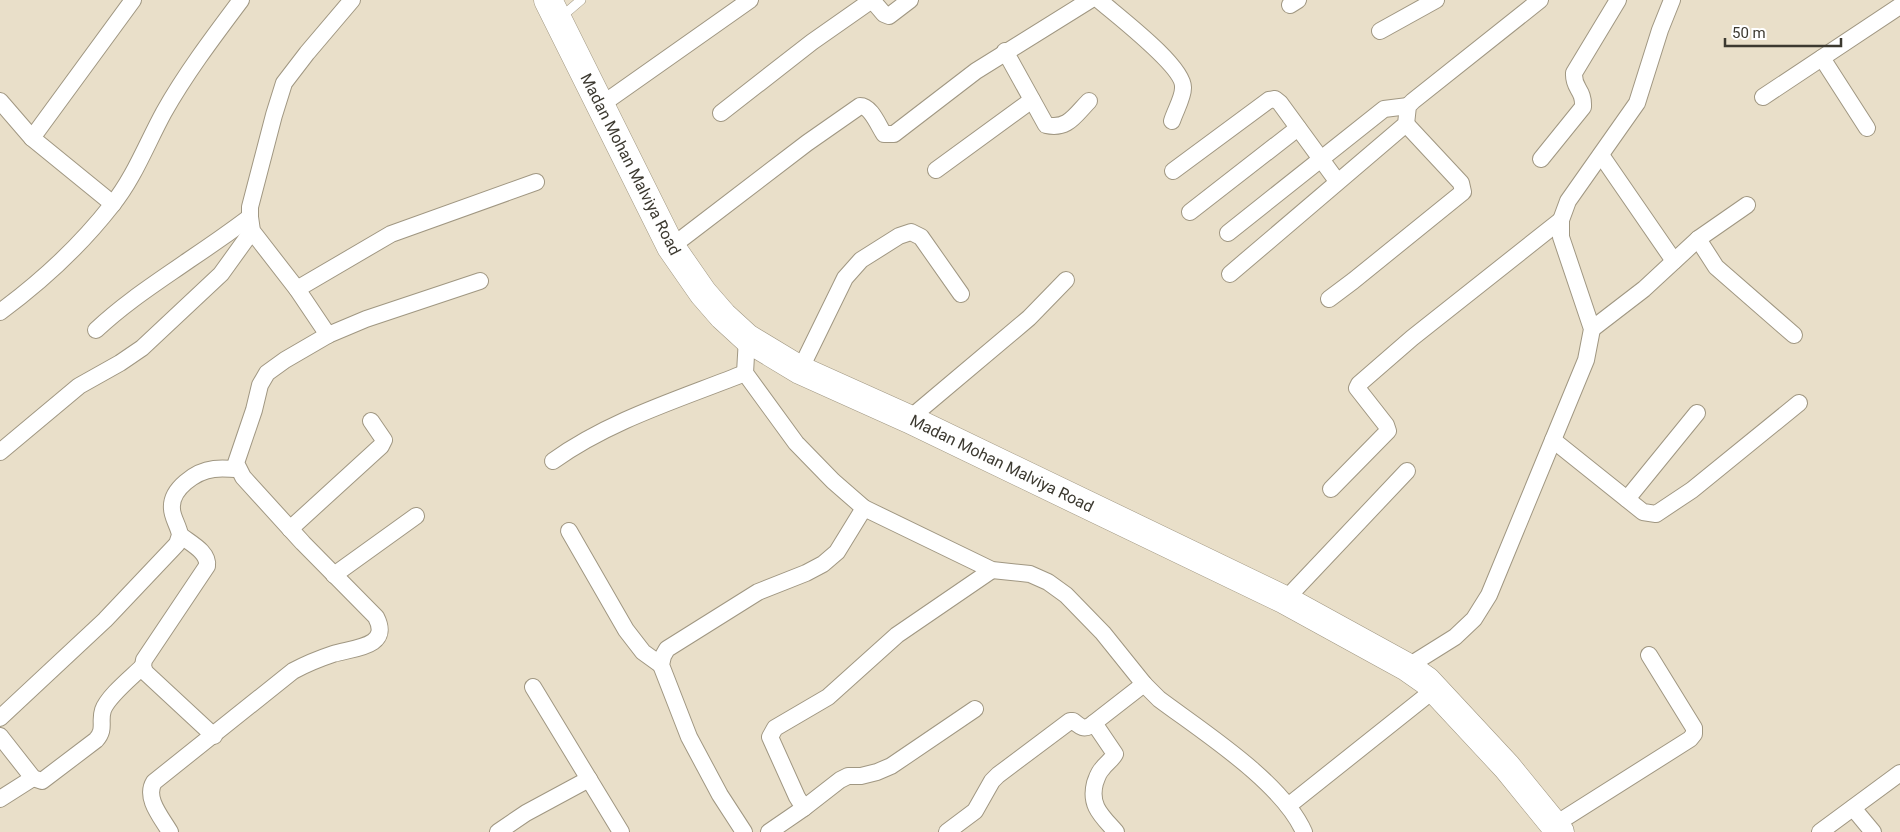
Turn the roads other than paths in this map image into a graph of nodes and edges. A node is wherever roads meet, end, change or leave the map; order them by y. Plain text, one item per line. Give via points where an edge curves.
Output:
1 (133, 0) edge
2 (241, 0) edge
3 (352, 0) edge
4 (581, 0) edge
5 (750, 0) edge
6 (872, 0) edge
7 (910, 0) edge
8 (1090, 0) edge
9 (1099, 0) edge
10 (1436, 0) edge
11 (1540, 0) edge
12 (1618, 0) edge
13 (1672, 0) edge
14 (1900, 6) edge
15 (553, 10) edge
16 (1380, 31) dead end
17 (1006, 51) junction
18 (1822, 58) junction
19 (1763, 97) dead end
20 (1032, 100) junction
21 (0, 101) edge
22 (1089, 101) dead end
23 (601, 105) junction
24 (1408, 106) junction
25 (720, 113) dead end
26 (1172, 121) dead end
27 (1406, 124) junction
28 (1298, 128) junction
29 (1867, 128) dead end
30 (32, 138) junction
31 (1601, 156) junction
32 (1541, 159) dead end
33 (1322, 160) junction
34 (936, 170) dead end
35 (1173, 171) dead end
36 (1337, 181) junction
37 (536, 182) dead end
38 (113, 204) junction
39 (1747, 205) dead end
40 (1190, 212) dead end
41 (1561, 220) junction
42 (251, 224) junction
43 (1228, 233) dead end
44 (1698, 239) junction
45 (670, 247) junction
46 (1674, 261) junction
47 (1230, 274) dead end
48 (1066, 280) dead end
49 (480, 281) dead end
50 (297, 288) junction
51 (961, 294) dead end
52 (1329, 299) dead end
53 (0, 312) edge
54 (1592, 329) junction
55 (96, 330) dead end
56 (328, 335) junction
57 (1794, 335) dead end
58 (747, 338) junction
59 (800, 370) junction
60 (745, 373) junction
61 (1799, 403) dead end
62 (1697, 413) dead end
63 (910, 419) junction
64 (371, 421) dead end
65 (1553, 440) junction
66 (0, 451) edge
67 (553, 461) dead end
68 (238, 468) junction
69 (1407, 471) dead end
70 (1332, 489) dead end
71 (1627, 499) junction
72 (864, 508) junction
73 (416, 516) dead end
74 (290, 529) junction
75 (569, 531) dead end
76 (180, 535) junction
77 (992, 570) junction
78 (334, 575) junction
79 (1284, 600) junction
80 (1649, 655) dead end
81 (661, 665) junction
82 (143, 666) junction
83 (1407, 667) junction
84 (1144, 684) junction
85 (533, 687) dead end
86 (1435, 689) junction
87 (974, 709) dead end
88 (0, 718) edge
89 (1094, 723) junction
90 (0, 736) edge
91 (214, 736) junction
92 (1900, 773) edge
93 (33, 778) junction
94 (589, 779) junction
95 (0, 799) edge
96 (1288, 806) junction
97 (804, 808) junction
98 (1853, 808) junction
99 (1557, 828) edge
100 (170, 832) edge
101 (498, 832) edge
102 (622, 832) edge
103 (744, 832) edge
104 (769, 832) edge
105 (946, 832) edge
106 (1116, 832) edge
107 (1304, 832) edge
108 (1820, 832) edge
109 (1873, 832) edge

1 - 30 street
2 - 38 street via 202,50
3 - 42 street via 284,83 250,207
4 - 15 lane
5 - 23 street
6 - 7 street via 889,16
6 - 25 street
8 - 17 street
9 - 26 street via 1167,59 1181,77 1183,88
10 - 16 street
11 - 24 street
12 - 32 street via 1574,73 1576,85 1583,96 1583,107
13 - 31 street via 1637,103
14 - 18 street
15 - 23 highway, Madan Mohan Malviya Road
17 - 20 street
17 - 45 street via 894,134 884,134 868,108 860,106
18 - 19 street
18 - 29 street
20 - 22 street via 1046,125 1057,128
20 - 34 street
21 - 30 street
23 - 45 highway, Madan Mohan Malviya Road
24 - 27 street
24 - 33 street via 1384,109
27 - 36 street
27 - 52 street via 1461,183 1463,192
28 - 33 street
28 - 35 street via 1280,103 1275,99 1269,100
28 - 40 street
30 - 38 street
31 - 41 street via 1568,201
31 - 46 street
33 - 36 street
33 - 43 street
36 - 47 street
37 - 50 street via 391,234
38 - 53 street via 76,247
39 - 44 street
41 - 54 street via 1561,237
41 - 70 street via 1359,384 1357,388 1388,431
42 - 50 street
42 - 55 street via 145,289
42 - 66 street via 221,274 142,348 79,386
44 - 46 street
44 - 57 street via 1716,267
45 - 58 highway, Madan Mohan Malviya Road via 703,293
46 - 54 street
48 - 63 street via 1029,318
49 - 56 street
50 - 56 street
51 - 59 street via 920,237 911,232 899,236 861,260 845,278
54 - 65 street via 1586,360
56 - 68 street via 267,373 260,385 236,463
58 - 59 highway, Madan Mohan Malviya Road
58 - 60 street
59 - 63 highway, Madan Mohan Malviya Road
60 - 67 street via 604,429
60 - 72 street via 796,442
61 - 71 street via 1692,490 1656,514 1643,512
62 - 71 street
63 - 79 highway, Madan Mohan Malviya Road
64 - 74 street via 384,440 382,446
65 - 71 street
65 - 83 street via 1489,595 1474,619 1455,637
68 - 74 street
68 - 76 street via 213,469 195,476 178,490 171,511
69 - 79 street
72 - 77 street
72 - 81 street via 837,552 823,564 758,592 667,649
73 - 78 street
74 - 78 street
75 - 81 street via 626,630 644,652
76 - 82 street via 205,554 207,566
76 - 88 street via 177,544 105,620
77 - 84 street via 1030,574 1066,595 1103,633
77 - 97 street via 898,635 828,697 775,728 770,737
78 - 91 street via 376,617 380,625 379,634 363,648 338,652 293,671
79 - 83 highway, Madan Mohan Malviya Road
80 - 99 street via 1694,728 1694,734
81 - 103 street via 690,737 720,795
82 - 91 street
82 - 93 street via 108,702 103,711 102,734 48,778 42,781
83 - 86 highway, Madan Mohan Malviya Road
84 - 89 street
84 - 96 street via 1260,776
85 - 94 street
86 - 96 street
86 - 99 highway, Madan Mohan Malviya Road via 1507,767
87 - 97 street via 891,766 861,776 848,776
89 - 105 street via 1086,728 1070,721 1036,746 992,781 975,811
89 - 106 street via 1115,754 1097,776 1094,806
90 - 93 street
91 - 100 street via 150,788 150,795
92 - 98 street
93 - 95 street
94 - 101 street
94 - 102 street
96 - 107 street
97 - 104 street
98 - 108 street
98 - 109 street

